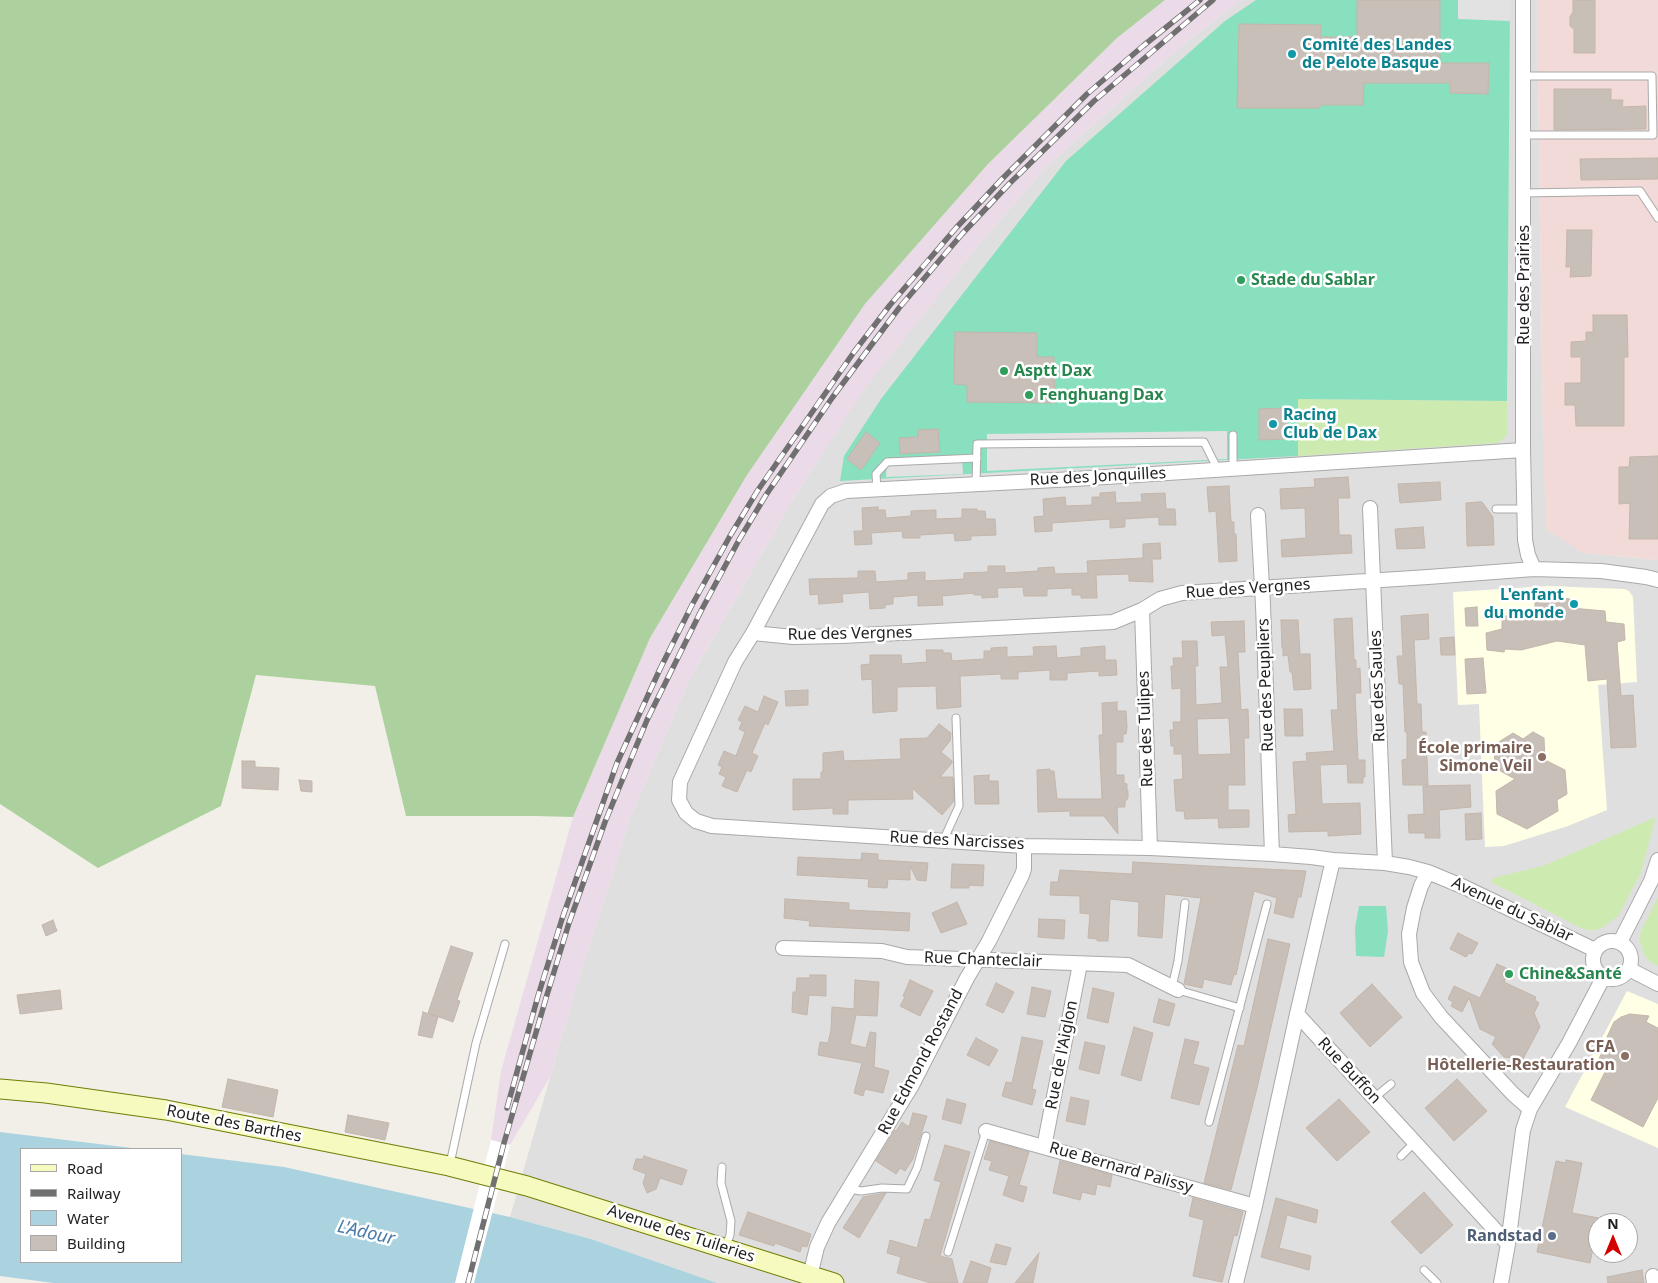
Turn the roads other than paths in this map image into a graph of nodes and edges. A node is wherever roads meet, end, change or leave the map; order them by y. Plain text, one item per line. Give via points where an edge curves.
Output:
1 (1522, 0) edge
2 (1523, 76) junction
3 (1524, 135) junction
4 (1524, 193) junction
5 (1658, 218) edge
6 (1233, 434) dead end
7 (1524, 450) junction
8 (977, 458) junction
9 (1233, 469) junction
10 (1218, 470) junction
11 (976, 483) junction
12 (877, 490) junction
13 (1370, 508) dead end
14 (1496, 509) dead end
15 (1525, 509) junction
16 (1258, 515) dead end
17 (1534, 569) junction
18 (1658, 580) edge
19 (1374, 581) junction
20 (1261, 587) junction
21 (1142, 610) junction
22 (753, 633) junction
23 (956, 718) dead end
24 (943, 841) junction
25 (1024, 846) junction
26 (1150, 848) junction
27 (1272, 854) junction
28 (1333, 860) junction
29 (1658, 860) edge
30 (1385, 863) junction
31 (1428, 872) junction
32 (1185, 904) dead end
33 (1267, 904) dead end
34 (1620, 942) junction
35 (505, 944) dead end
36 (783, 948) dead end
37 (1595, 950) junction
38 (977, 960) junction
39 (1080, 964) junction
40 (1629, 969) junction
41 (1603, 978) junction
42 (1658, 984) edge
43 (1175, 989) junction
44 (1240, 1008) junction
45 (1297, 1014) junction
46 (1391, 1084) dead end
47 (0, 1089) edge
48 (1374, 1098) junction
49 (1530, 1109) junction
50 (1209, 1122) dead end
51 (986, 1130) joint
52 (926, 1136) dead end
53 (1415, 1142) junction
54 (1044, 1147) junction
55 (1401, 1156) dead end
56 (722, 1167) dead end
57 (458, 1168) junction
58 (527, 1186) joint
59 (849, 1189) junction
60 (1255, 1206) junction
61 (1508, 1244) junction
62 (725, 1248) junction
63 (948, 1252) dead end
64 (1424, 1270) dead end
65 (810, 1276) junction
66 (834, 1283) edge
67 (1236, 1283) edge
68 (1437, 1283) edge
69 (1501, 1283) edge

1 - 2 street, Rue des Prairies
2 - 3 street, Rue des Prairies
2 - 3 lane via 1652,76 1653,135
3 - 4 street, Rue des Prairies
4 - 5 lane via 1640,191
4 - 7 street, Rue des Prairies
6 - 9 lane
7 - 9 street, Rue des Jonquilles
7 - 15 street, Rue des Prairies
8 - 10 lane via 977,444 1204,442
8 - 11 lane
8 - 12 lane via 887,462 876,474
9 - 10 street, Rue des Jonquilles
10 - 11 street, Rue des Jonquilles
11 - 12 street, Rue des Jonquilles
12 - 22 street, Rue des Jonquilles via 846,491 831,496 822,504
13 - 19 street, Rue des Saules
14 - 15 lane
15 - 17 street, Rue des Prairies via 1528,555
16 - 20 street, Rue des Peupliers
17 - 18 street, Rue des Vergnes via 1601,571
17 - 19 street, Rue des Vergnes
19 - 20 street, Rue des Vergnes
19 - 30 street, Rue des Saules
20 - 21 street, Rue des Vergnes via 1182,593 1160,599
20 - 27 street, Rue des Peupliers
21 - 22 street, Rue des Vergnes via 1113,622 842,636 793,637
21 - 26 street, Rue des Tulipes
22 - 24 street, Rue des Narcisses via 735,662 680,782 679,800 686,813 696,821 712,826
23 - 24 lane via 959,806
24 - 25 street, Rue des Narcisses
25 - 26 street, Rue des Narcisses
25 - 38 street, Rue Edmond Rostand via 1022,875
26 - 27 street, Rue des Narcisses
27 - 28 street, Rue des Narcisses
28 - 30 street, Rue des Narcisses
28 - 45 street
29 - 34 street
30 - 31 street, Rue des Narcisses
31 - 37 street, Avenue du Sablar
31 - 49 street via 1414,908 1409,934 1411,962 1423,993 1441,1017
32 - 43 lane
33 - 44 lane
34 - 37 street via 1603,942
34 - 40 street via 1631,955
35 - 57 lane via 476,1043
36 - 38 street, Rue Chanteclair via 882,951 906,957
37 - 41 street via 1593,966
38 - 39 street, Rue Chanteclair
38 - 59 street, Rue Edmond Rostand via 912,1086
39 - 43 street, Rue Chanteclair via 1128,965
39 - 54 street, Rue de l'Aiglon
40 - 41 street via 1621,978
40 - 42 street
41 - 49 street
43 - 44 lane
44 - 50 lane
45 - 48 street, Rue Buffon
45 - 60 street
46 - 48 lane
47 - 57 main road, Route des Barthes via 166,1110
48 - 53 street, Rue Buffon
49 - 61 street via 1523,1130
51 - 54 street, Rue Bernard Palissy
51 - 63 lane
52 - 59 lane via 907,1189
53 - 55 lane
53 - 61 street, Rue Buffon
54 - 60 street, Rue Bernard Palissy
56 - 62 lane via 722,1183 732,1221
57 - 58 main road, Route des Barthes
58 - 62 main road, Avenue des Tuileries
59 - 65 street, Rue Edmond Rostand via 817,1247
60 - 67 street
61 - 69 street
62 - 65 main road, Avenue des Tuileries
64 - 68 lane
65 - 66 main road, Avenue des Tuileries

